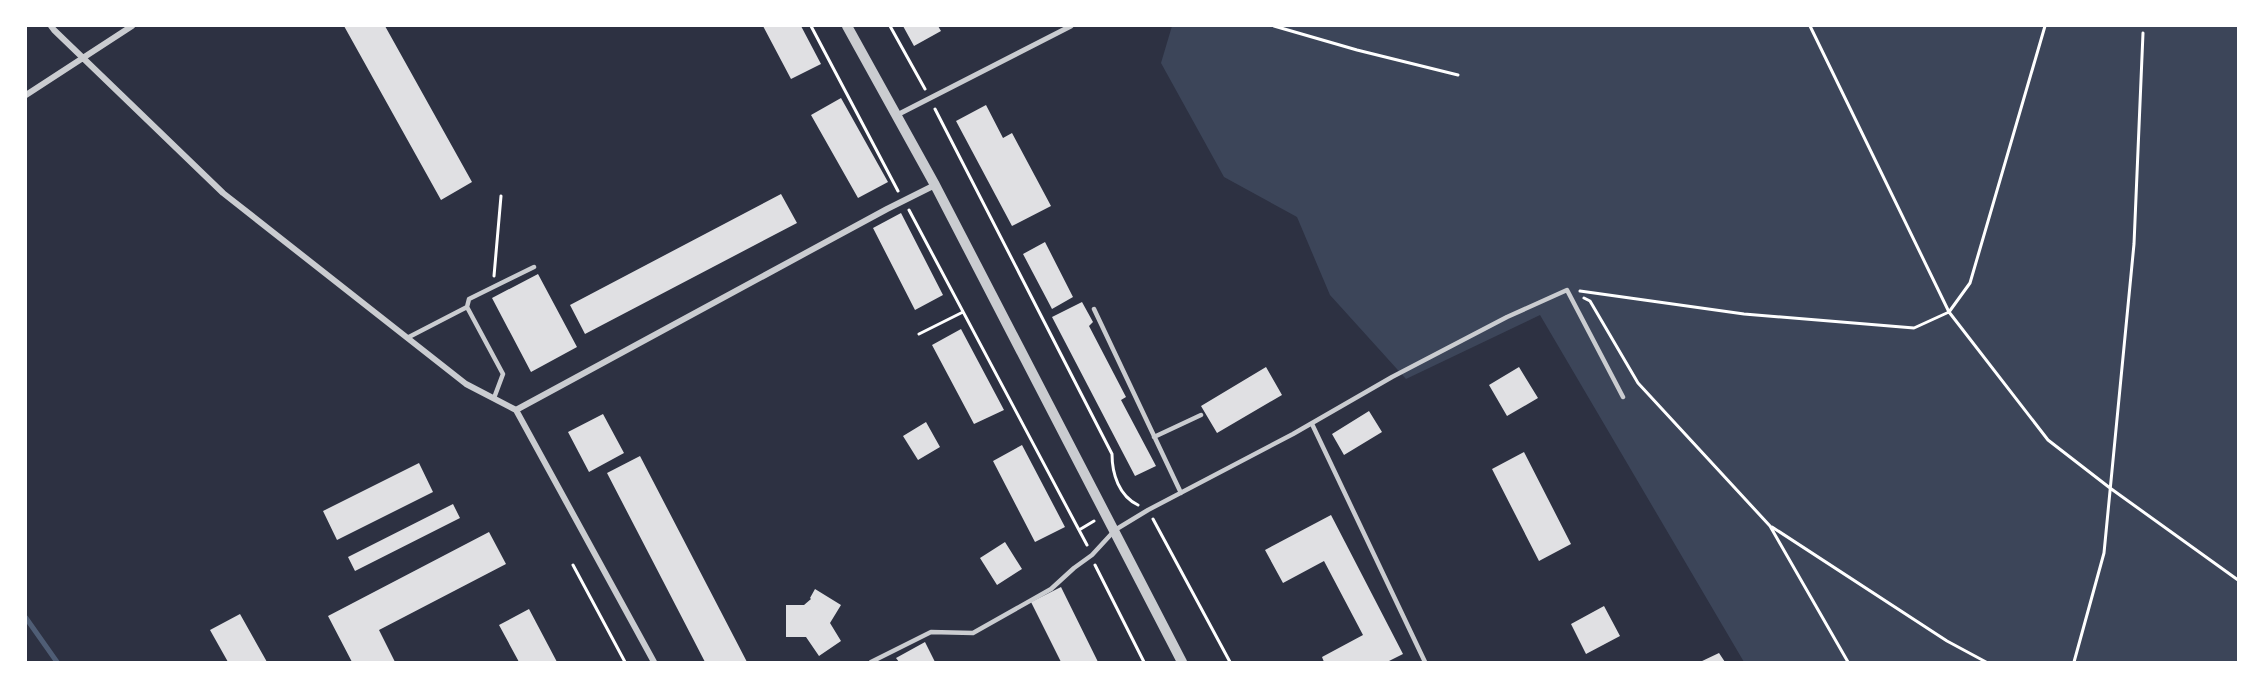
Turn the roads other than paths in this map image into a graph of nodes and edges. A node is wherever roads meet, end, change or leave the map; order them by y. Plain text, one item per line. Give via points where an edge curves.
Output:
1 (51, 26) edge
2 (132, 26) edge
3 (847, 26) edge
4 (1071, 26) edge
5 (84, 58) junction
6 (26, 95) edge
7 (896, 116) junction
8 (935, 185) junction
9 (534, 267) dead end
10 (467, 307) junction
11 (1094, 309) dead end
12 (407, 338) junction
13 (1623, 398) dead end
14 (494, 399) junction
15 (516, 410) junction
16 (1200, 415) dead end
17 (1312, 424) junction
18 (1154, 437) junction
19 (1181, 493) junction
20 (1115, 530) junction
21 (654, 663) edge
22 (871, 663) edge
23 (1182, 663) edge
24 (1425, 663) edge

1 - 5 street
2 - 5 street
3 - 7 street
4 - 7 street
5 - 6 street
5 - 12 street via 223,193
7 - 8 street
8 - 15 street
8 - 20 street
9 - 10 lane via 469,299
10 - 12 lane
10 - 14 lane via 503,374
11 - 18 lane
12 - 14 street via 466,384
13 - 17 lane via 1567,290 1402,371
14 - 15 street
15 - 21 street
16 - 18 lane
17 - 19 lane
17 - 24 lane
18 - 19 lane
19 - 20 lane
20 - 22 lane via 1051,589 973,633 931,632
20 - 23 street

